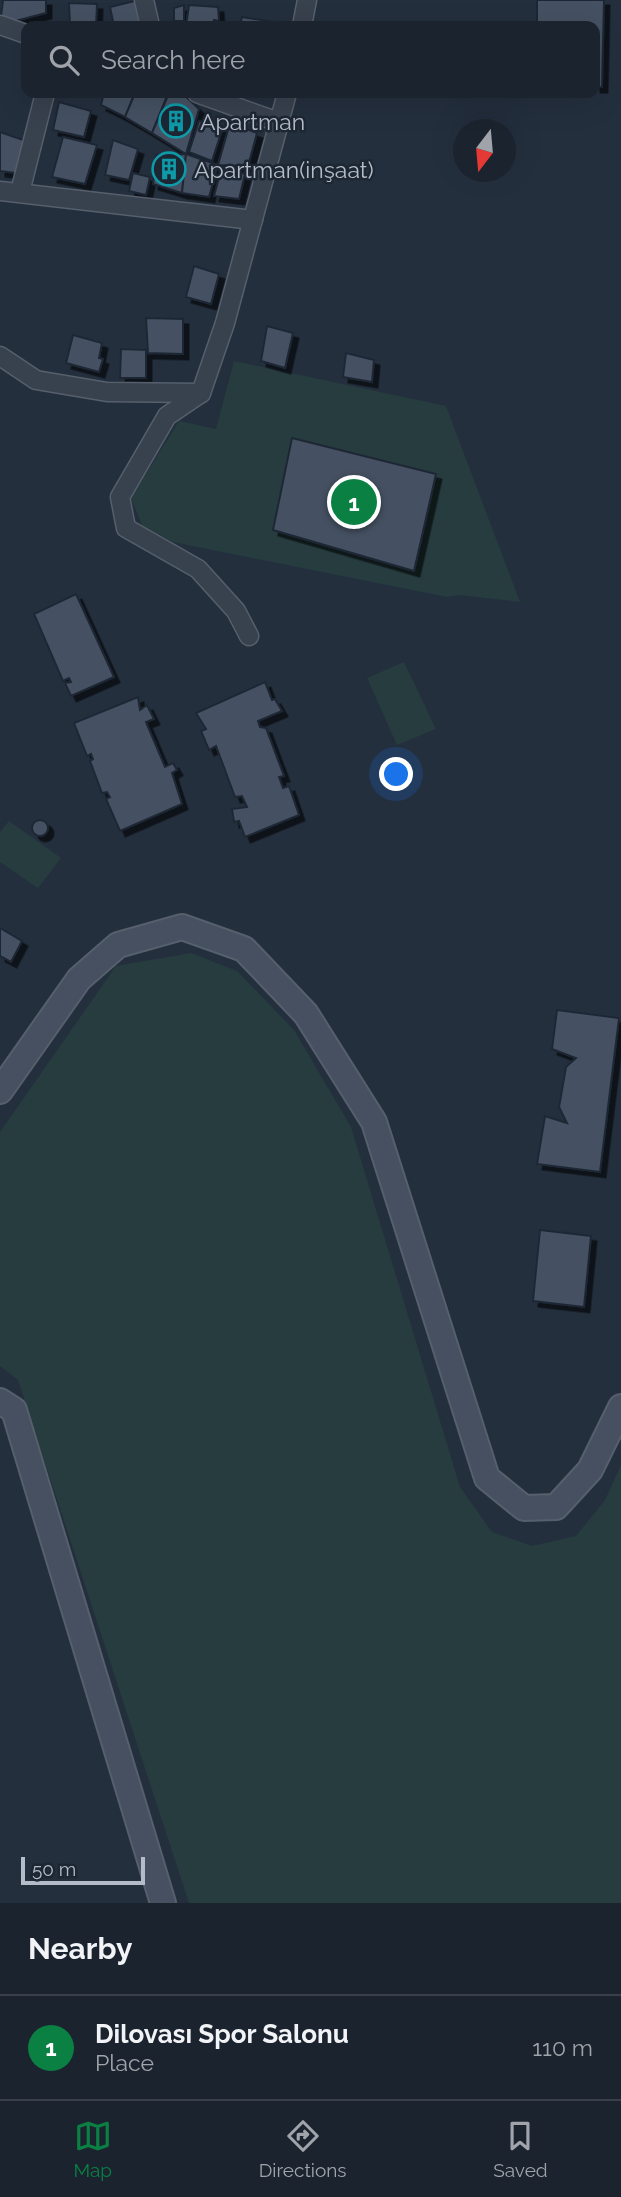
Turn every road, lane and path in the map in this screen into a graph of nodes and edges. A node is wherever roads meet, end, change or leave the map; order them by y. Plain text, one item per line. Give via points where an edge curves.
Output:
1 (144, 0) edge
2 (307, 0) edge
3 (149, 21) edge
4 (303, 21) edge
5 (0, 25) edge
6 (21, 32) edge
7 (43, 98) edge
8 (211, 98) edge
9 (286, 98) edge
10 (281, 123) junction
11 (0, 191) edge
12 (20, 192) junction
13 (253, 220) junction
14 (0, 356) edge
15 (201, 393) junction
16 (249, 636) dead end
17 (0, 1091) edge
18 (0, 1401) edge
19 (621, 1407) edge
20 (163, 1903) edge

1 - 3 street
2 - 4 street
5 - 6 street
7 - 12 street
8 - 10 street
9 - 10 street
10 - 13 street
11 - 12 street
12 - 13 street
13 - 15 street
14 - 15 street via 36,380 107,392
15 - 16 street via 167,416 120,498 126,528 198,569 236,611
17 - 19 street via 79,979 118,944 182,927 244,949 306,1014 374,1122 487,1478 524,1508 556,1507 590,1470
18 - 20 street via 13,1410

